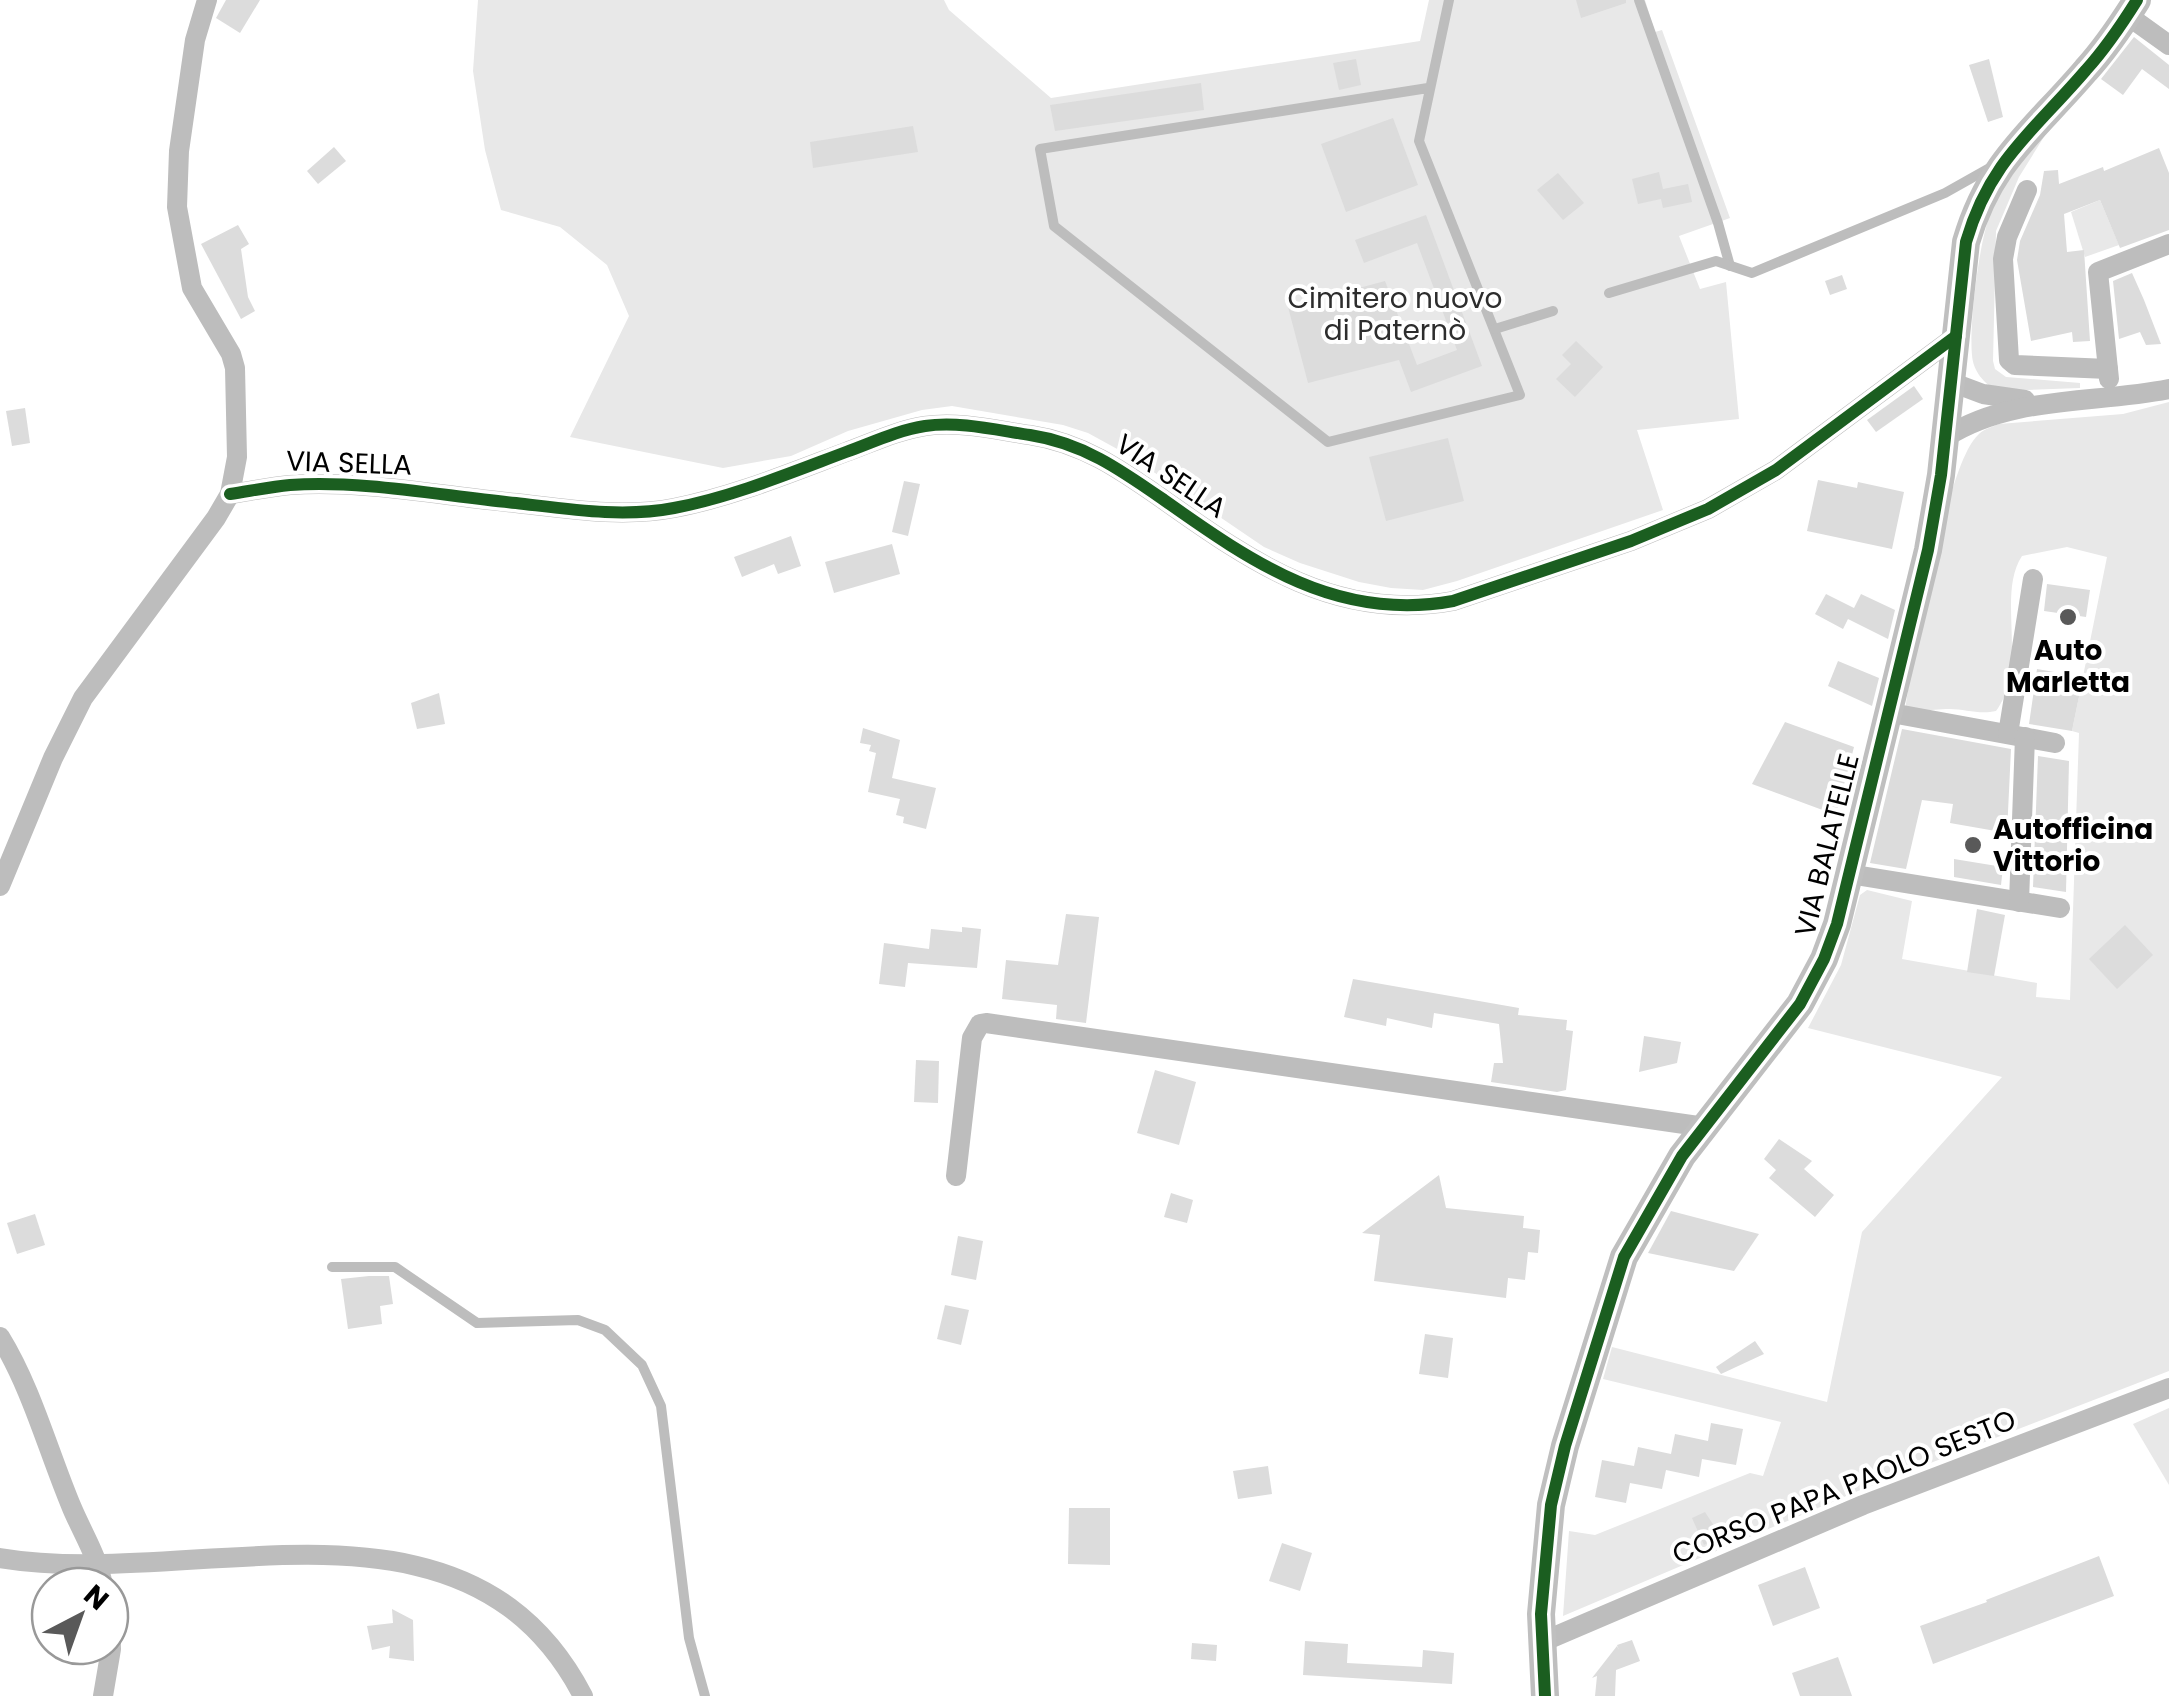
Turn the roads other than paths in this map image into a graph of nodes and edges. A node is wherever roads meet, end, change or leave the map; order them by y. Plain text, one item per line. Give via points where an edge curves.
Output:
1 (207, 0) edge
2 (1449, 0) edge
3 (1639, 0) edge
4 (2132, 8) edge
5 (2169, 45) edge
6 (1428, 88) junction
7 (2003, 160) junction
8 (2027, 190) dead end
9 (2169, 244) edge
10 (1730, 266) junction
11 (1609, 294) dead end
12 (1553, 311) dead end
13 (1495, 329) junction
14 (1956, 336) junction
15 (2108, 369) junction
16 (1951, 382) junction
17 (2169, 389) edge
18 (2111, 398) junction
19 (2057, 402) junction
20 (1946, 437) junction
21 (230, 494) junction
22 (2033, 579) dead end
23 (1886, 712) junction
24 (2017, 736) junction
25 (2055, 743) dead end
26 (1849, 874) junction
27 (0, 886) edge
28 (2019, 902) junction
29 (2060, 908) dead end
30 (1705, 1127) junction
31 (956, 1176) dead end
32 (332, 1267) dead end
33 (0, 1337) edge
34 (2169, 1388) edge
35 (0, 1558) edge
36 (99, 1564) junction
37 (1542, 1642) junction
38 (107, 1666) edge
39 (103, 1696) edge
40 (583, 1696) edge
41 (705, 1696) edge
42 (1545, 1696) edge

1 - 21 street via 195,40 176,208 192,288 235,368 237,457
2 - 6 lane
3 - 10 lane
4 - 5 street
4 - 7 street, VIA BALATELLE via 2087,70
6 - 13 lane via 1420,140
6 - 13 lane via 1040,148 1054,226 1328,442 1520,395
7 - 10 lane via 1945,193 1752,274
7 - 14 street, VIA BALATELLE via 1976,207 1966,242
8 - 15 street via 2003,259 2008,360
9 - 15 street via 2098,272
10 - 11 lane via 1716,261
12 - 13 lane
14 - 16 street, VIA BALATELLE
14 - 21 street, VIA SELLA via 1776,470 1708,510 1429,605 1382,606 1298,582 1228,545 1086,449 963,426 899,432 781,477 645,512 342,485
15 - 18 street
16 - 19 street via 1998,397
16 - 20 street, VIA BALATELLE
17 - 18 street
18 - 19 street
19 - 20 street via 2000,411
20 - 23 street, VIA BALATELLE via 1928,550
21 - 27 street via 83,698
22 - 24 street
23 - 24 street
23 - 26 street, VIA BALATELLE
24 - 25 street
24 - 28 street
26 - 28 street
26 - 30 street, VIA BALATELLE via 1824,959 1800,1004
28 - 29 street
30 - 31 street via 986,1023 972,1038
30 - 37 street, VIA BALATELLE via 1624,1256 1551,1505
32 - 41 lane via 395,1267 477,1323 578,1320 605,1330 642,1364 662,1406 689,1638
33 - 36 street
34 - 37 street, CORSO PAPA PAOLO SESTO via 1863,1504
35 - 36 street
36 - 40 street via 318,1554 416,1565 508,1604 544,1637
37 - 42 street, VIA BALATELLE
38 - 39 street

